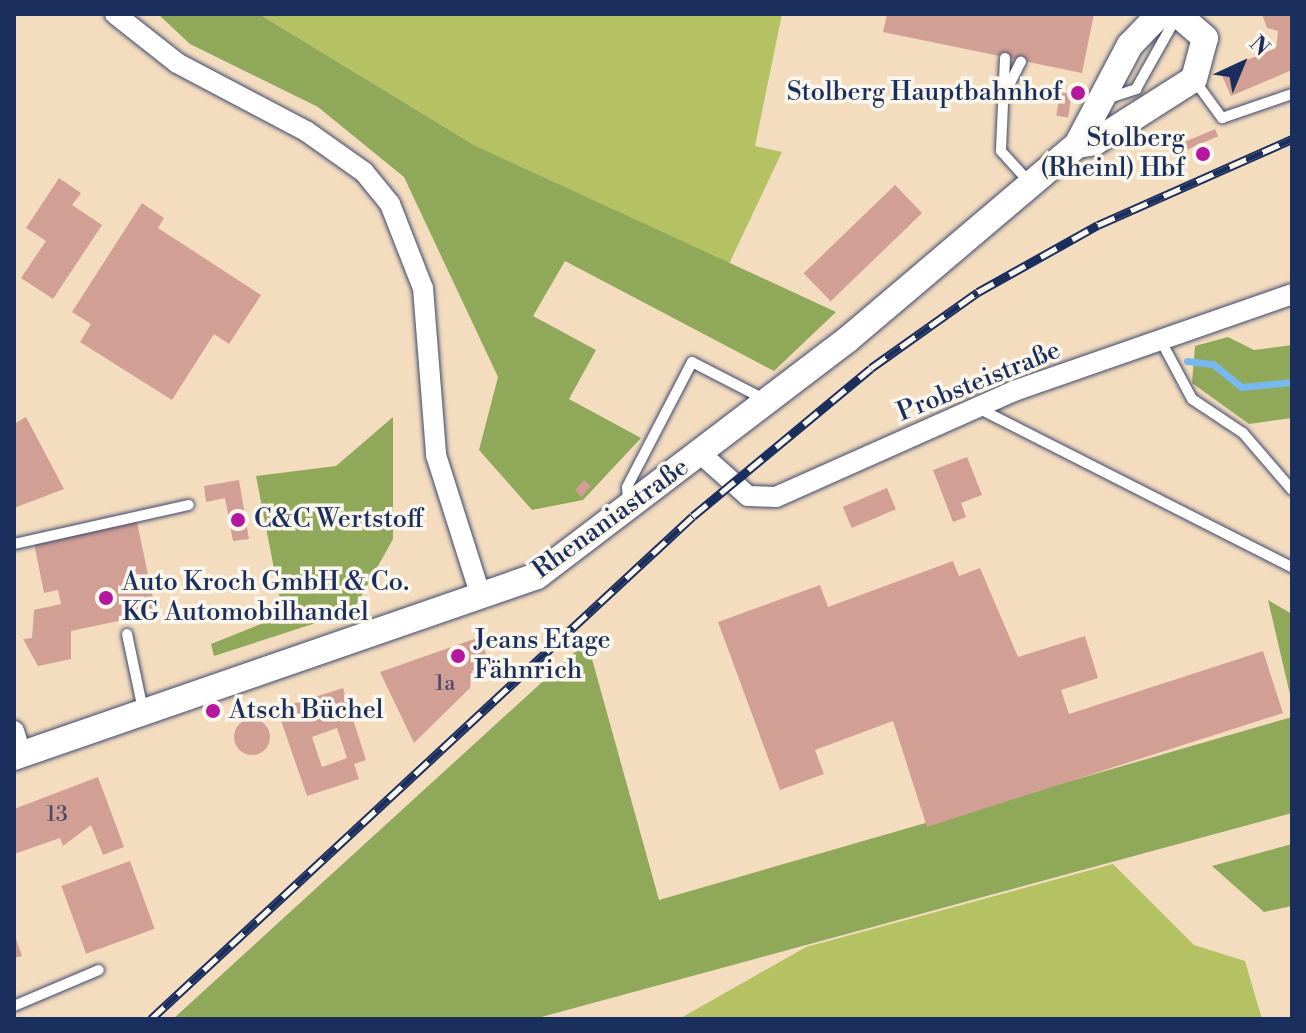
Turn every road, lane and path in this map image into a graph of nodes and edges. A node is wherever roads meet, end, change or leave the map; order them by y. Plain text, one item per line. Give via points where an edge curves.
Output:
1 (115, 14) edge
2 (1160, 14) edge
3 (1177, 14) edge
4 (1005, 58) dead end
5 (1021, 62) dead end
6 (1194, 79) junction
7 (1006, 91) junction
8 (1292, 94) edge
9 (1099, 100) junction
10 (1077, 145) junction
11 (1030, 184) junction
12 (1292, 294) edge
13 (1161, 341) junction
14 (769, 402) junction
15 (976, 407) junction
16 (701, 454) junction
17 (1292, 490) edge
18 (189, 505) dead end
19 (629, 510) junction
20 (14, 544) edge
21 (1292, 567) edge
22 (481, 597) junction
23 (127, 634) dead end
24 (144, 711) junction
25 (16, 747) edge
26 (99, 970) dead end
27 (14, 1006) edge

1 - 22 street via 177,63 306,131 364,172 390,204 423,288 436,455
2 - 9 street via 1130,45
3 - 6 street via 1205,38
3 - 9 lane via 1136,89
4 - 7 lane
5 - 7 lane
6 - 8 lane via 1222,118
6 - 10 street via 1095,142
7 - 11 lane via 1001,151
9 - 10 street
10 - 11 street, Rhenaniastraße
11 - 14 street, Rhenaniastraße
12 - 13 street, Probsteistraße
13 - 15 street, Probsteistraße
13 - 17 lane via 1192,399 1243,433
14 - 16 street, Rhenaniastraße
14 - 19 lane via 692,362 627,487
15 - 16 street, Probsteistraße via 776,497 748,496
15 - 21 lane
16 - 19 street, Rhenaniastraße
18 - 20 lane
19 - 22 street, Rhenaniastraße via 537,576
22 - 24 street, Rhenaniastraße
23 - 24 lane
24 - 25 street, Rhenaniastraße
26 - 27 lane

